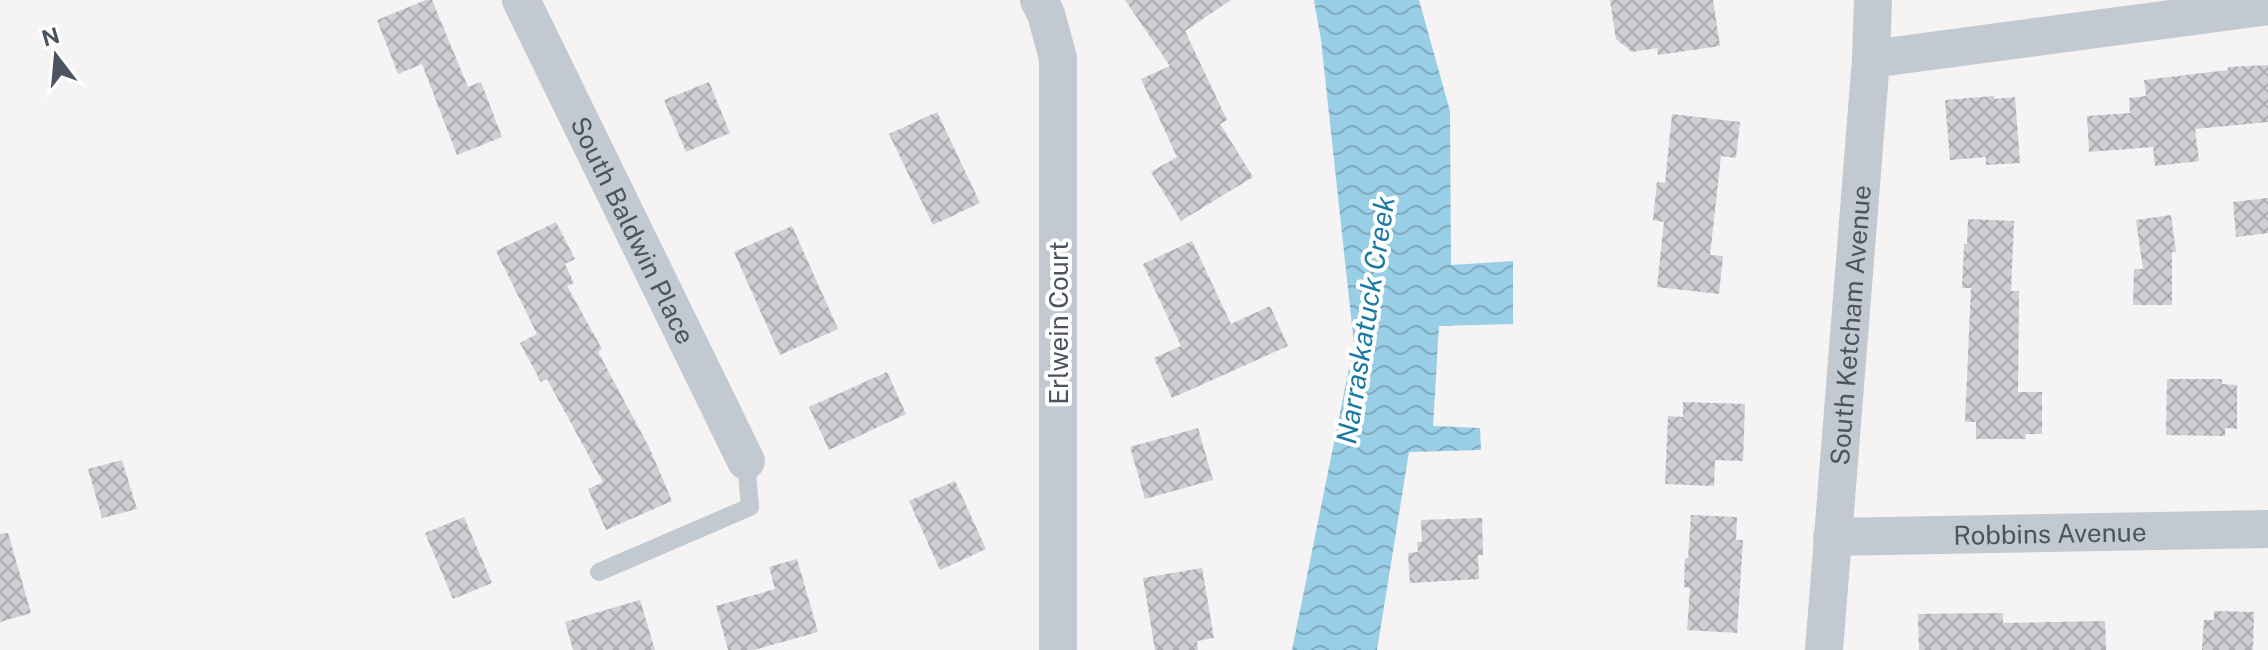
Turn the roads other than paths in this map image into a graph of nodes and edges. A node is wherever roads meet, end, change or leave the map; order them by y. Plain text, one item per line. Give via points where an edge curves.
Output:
1 (521, 0) edge
2 (1039, 0) edge
3 (1873, 0) edge
4 (2268, 6) edge
5 (1871, 59) junction
6 (746, 461) joint
7 (2268, 529) edge
8 (1832, 537) junction
9 (599, 572) dead end
10 (1058, 650) edge
11 (1824, 650) edge

1 - 6 street, South Baldwin Place
2 - 10 street, Erlwein Court via 1058,58
3 - 5 street, South Ketcham Avenue
4 - 5 street
5 - 8 street, South Ketcham Avenue
6 - 9 lane via 750,507
7 - 8 street, Robbins Avenue
8 - 11 street, South Ketcham Avenue

